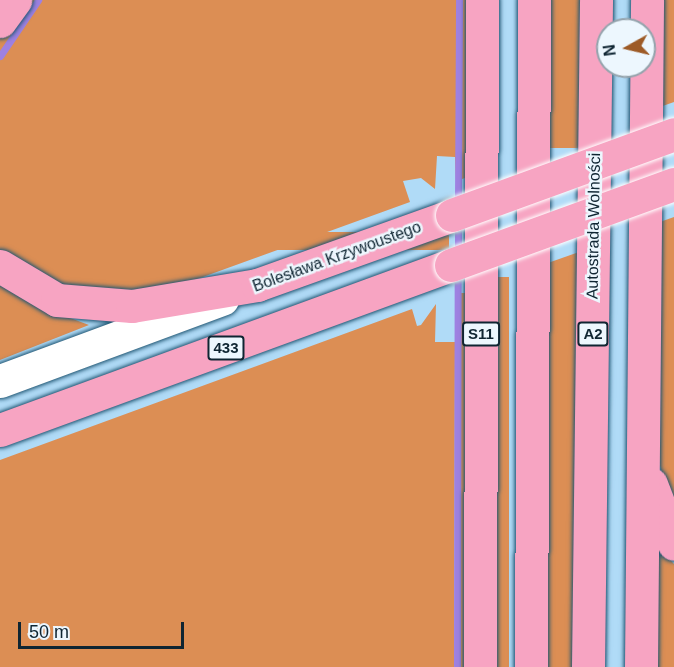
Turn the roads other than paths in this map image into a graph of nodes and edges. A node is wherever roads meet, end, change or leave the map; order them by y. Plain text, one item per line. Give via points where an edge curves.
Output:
1 (15, 0) edge
2 (483, 0) edge
3 (534, 0) edge
4 (596, 0) edge
5 (646, 0) edge
6 (0, 21) edge
7 (674, 134) edge
8 (674, 184) edge
9 (0, 266) edge
10 (257, 285) junction
11 (0, 381) edge
12 (643, 416) junction
13 (0, 430) edge
14 (674, 544) edge
15 (480, 667) edge
16 (531, 667) edge
17 (588, 667) edge
18 (641, 667) edge

1 - 6 highway
2 - 15 highway, S11
3 - 16 highway
4 - 17 highway, Autostrada Wolności / A2
5 - 12 highway
7 - 10 highway, Bolesława Krzywoustego, bridge
8 - 13 highway, 433, bridge
9 - 10 highway via 47,296 88,306 132,306
10 - 11 main road, Bolesława Krzywoustego
12 - 14 highway via 652,487
12 - 18 highway

